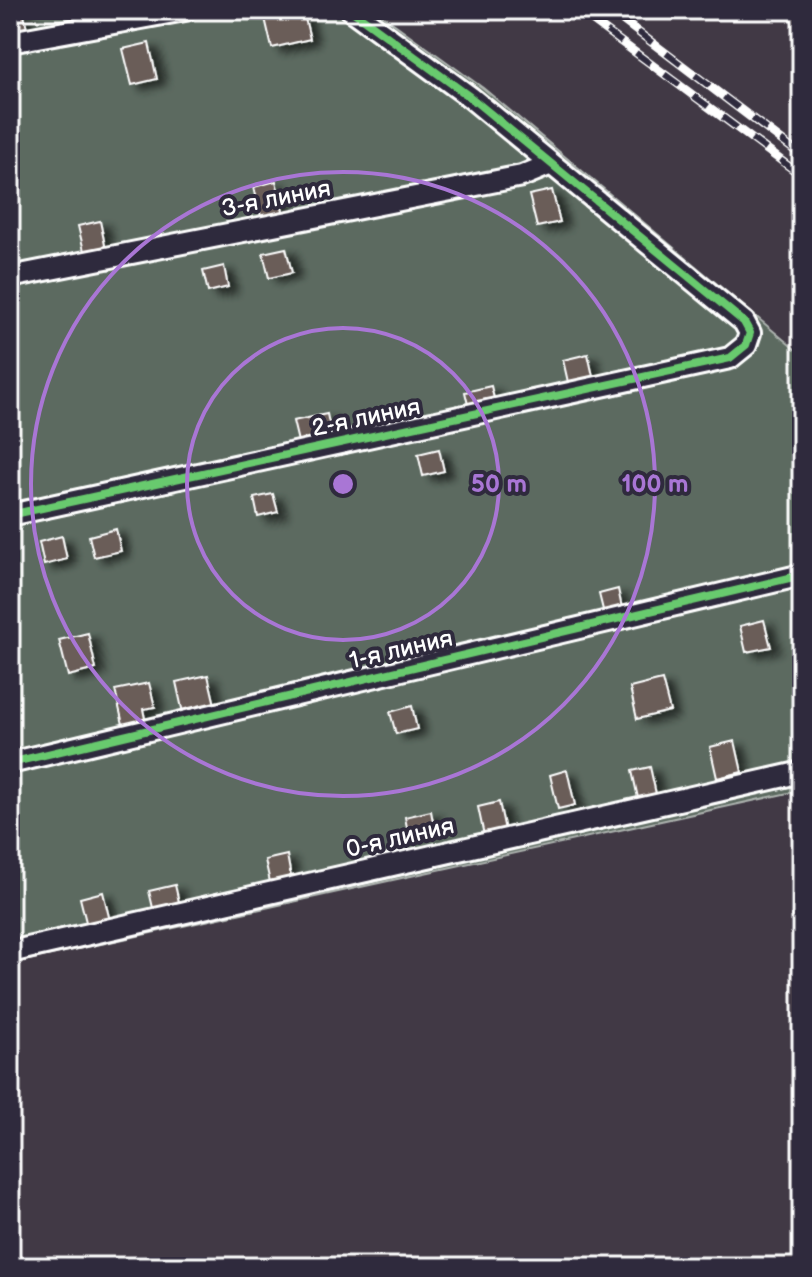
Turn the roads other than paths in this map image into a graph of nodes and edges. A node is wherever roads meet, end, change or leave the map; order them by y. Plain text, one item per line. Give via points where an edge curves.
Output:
1 (185, 10) edge
2 (351, 10) edge
3 (10, 42) edge
4 (551, 164) junction
5 (10, 277) edge
6 (10, 515) edge
7 (802, 575) edge
8 (10, 763) edge
9 (802, 772) edge
10 (10, 952) edge

1 - 3 street
2 - 4 street
4 - 5 street, 3-я линия via 522,176
4 - 6 street, 2-я линия via 744,322 750,333 746,345 730,358
7 - 8 street, 1-я линия
9 - 10 street, 0-я линия

